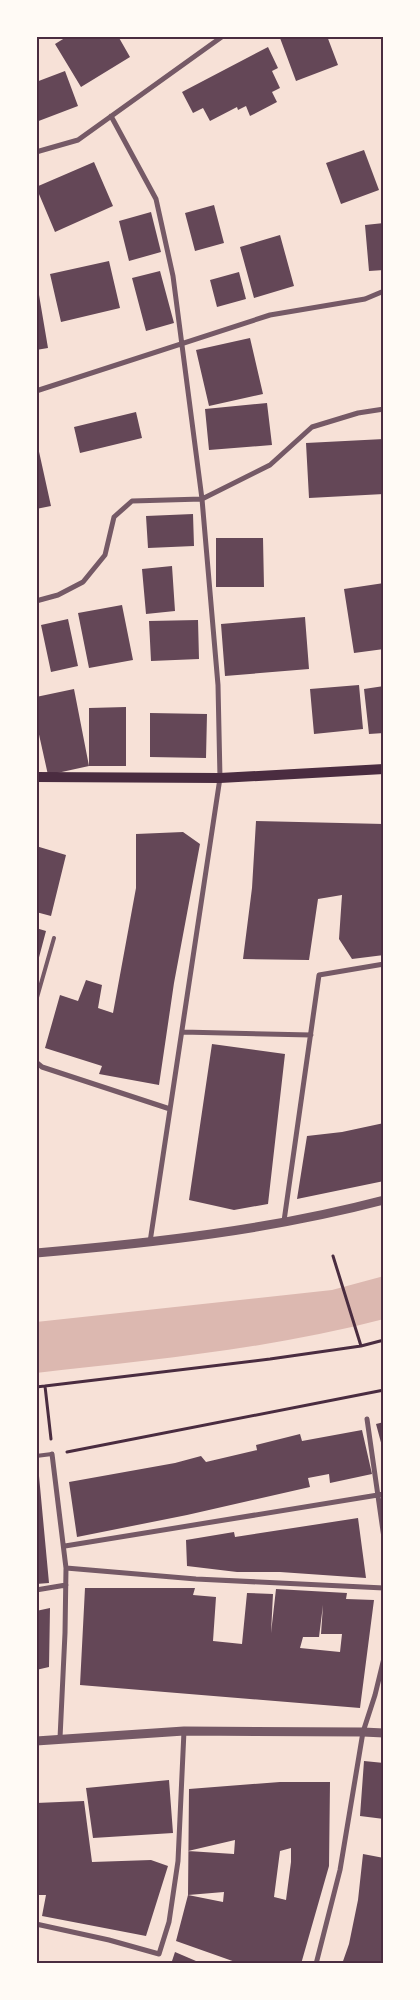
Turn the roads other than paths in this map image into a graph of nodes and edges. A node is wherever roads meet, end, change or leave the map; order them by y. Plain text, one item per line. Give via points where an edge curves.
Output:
1 (223, 36) edge
2 (111, 116) junction
3 (36, 152) edge
4 (384, 291) edge
5 (182, 344) junction
6 (36, 391) edge
7 (384, 409) edge
8 (202, 499) junction
9 (36, 601) edge
10 (384, 769) edge
11 (36, 777) edge
12 (220, 778) junction
13 (54, 938) dead end
14 (384, 964) edge
15 (36, 1001) edge
16 (182, 1032) junction
17 (311, 1035) junction
18 (36, 1062) edge
19 (170, 1109) junction
20 (384, 1200) edge
21 (284, 1221) junction
22 (150, 1243) junction
23 (36, 1253) edge
24 (367, 1419) dead end
25 (52, 1454) joint
26 (36, 1456) edge
27 (381, 1494) edge
28 (384, 1538) edge
29 (65, 1546) junction
30 (66, 1568) junction
31 (66, 1585) junction
32 (384, 1588) edge
33 (36, 1590) edge
34 (384, 1658) edge
35 (184, 1731) junction
36 (363, 1732) junction
37 (384, 1733) edge
38 (60, 1738) junction
39 (36, 1741) edge
40 (36, 1924) edge
41 (316, 1964) edge

1 - 2 street
2 - 3 street via 78,140
2 - 5 street via 156,198 173,276
4 - 5 street via 365,299 270,315
5 - 6 street
5 - 8 street
7 - 8 street via 358,412 312,427 270,465
8 - 9 street via 132,501 114,517 105,555 83,582 58,595
8 - 12 street via 218,685
10 - 12 main road
11 - 12 main road
12 - 16 street
13 - 15 lane
14 - 17 street via 319,975
16 - 17 street
16 - 19 street
17 - 21 street
18 - 19 street via 42,1067
19 - 22 street
20 - 21 street via 335,1213
21 - 22 street
22 - 23 street
24 - 27 street
25 - 26 lane
25 - 29 street
27 - 28 street
27 - 29 street
29 - 30 street
30 - 31 street
30 - 32 street via 196,1579
31 - 33 street
31 - 38 street
34 - 36 street
35 - 36 street
35 - 38 street
35 - 40 street via 178,1861 169,1922 159,1954
36 - 37 street
36 - 41 street via 340,1870
38 - 39 street

